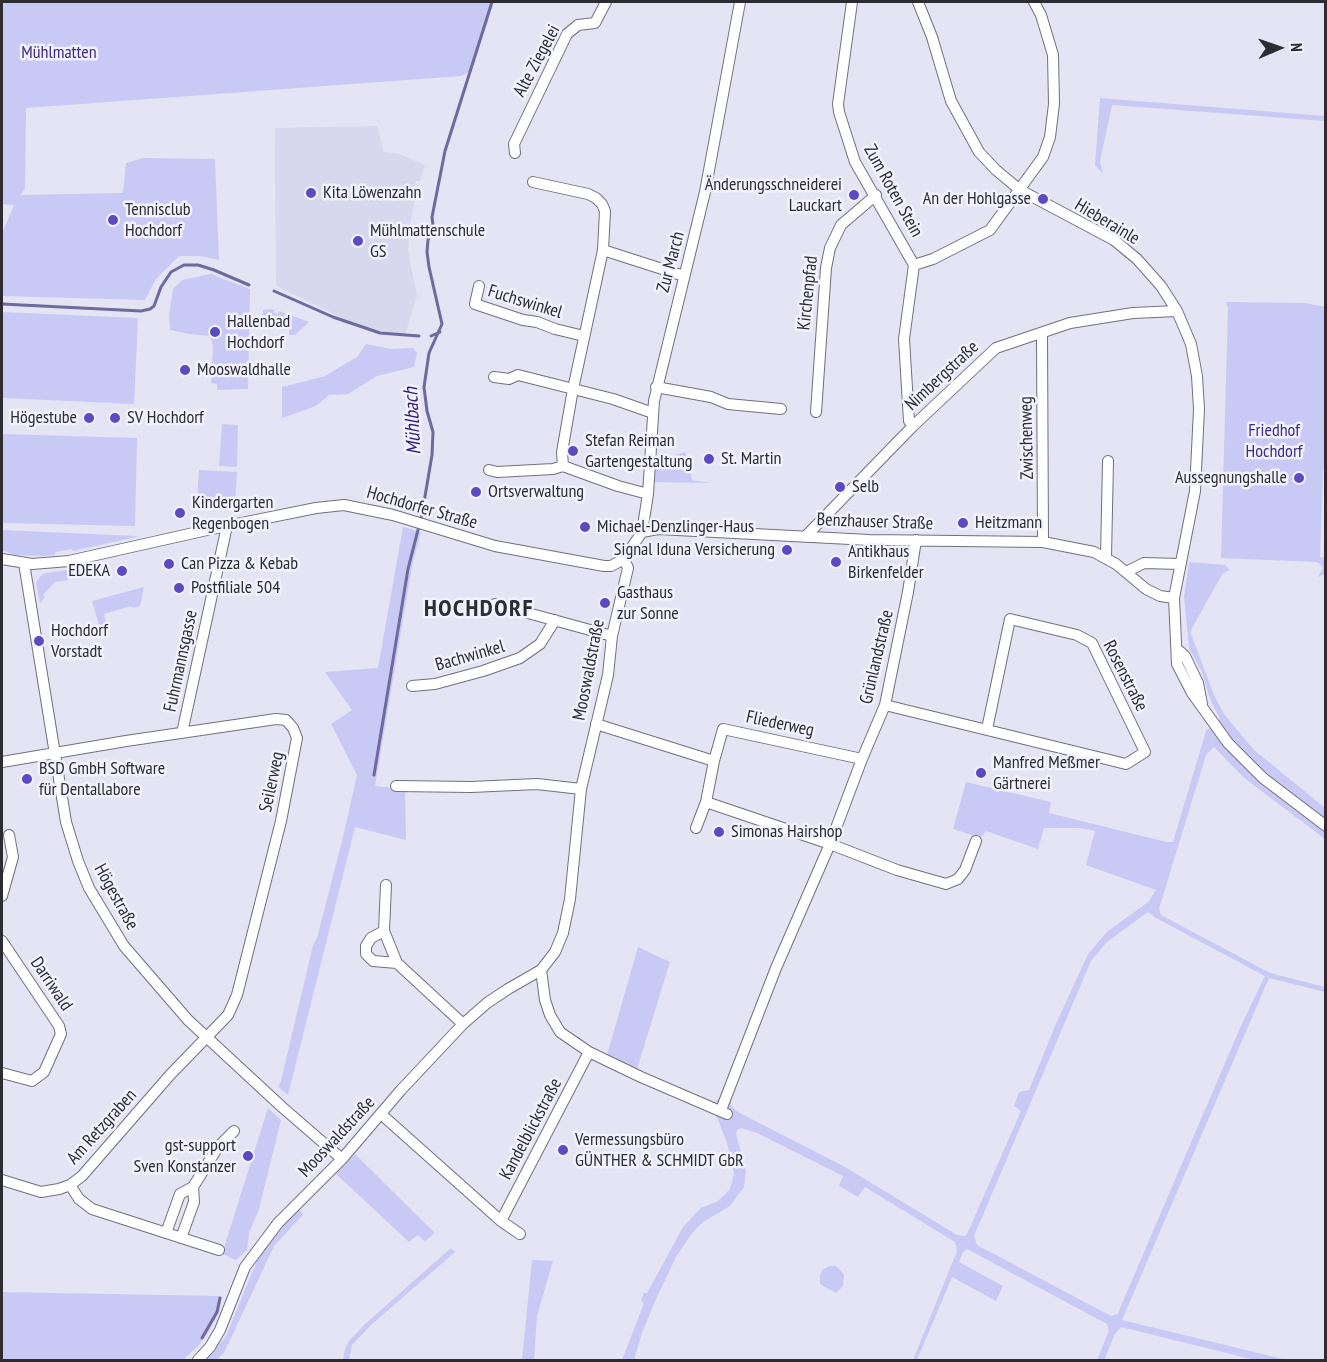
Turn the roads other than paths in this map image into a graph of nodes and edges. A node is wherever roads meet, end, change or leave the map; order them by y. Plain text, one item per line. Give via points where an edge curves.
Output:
1 (606, 2) edge
2 (740, 2) edge
3 (852, 2) edge
4 (918, 2) edge
5 (1034, 2) edge
6 (514, 153) dead end
7 (533, 182) dead end
8 (1020, 190) junction
9 (876, 195) junction
10 (603, 250) junction
11 (915, 265) junction
12 (684, 276) junction
13 (479, 286) dead end
14 (1178, 311) junction
15 (1042, 334) junction
16 (585, 336) junction
17 (494, 377) dead end
18 (656, 387) junction
19 (573, 389) junction
20 (781, 409) dead end
21 (816, 412) dead end
22 (653, 413) junction
23 (913, 426) junction
24 (1108, 461) dead end
25 (563, 466) junction
26 (489, 470) dead end
27 (648, 494) junction
28 (227, 526) junction
29 (642, 532) junction
30 (805, 537) junction
31 (916, 540) junction
32 (1043, 542) junction
33 (1106, 557) junction
34 (2, 559) edge
35 (624, 559) junction
36 (24, 563) junction
37 (1180, 564) junction
38 (1126, 572) junction
39 (1174, 598) junction
40 (495, 604) dead end
41 (555, 620) junction
42 (612, 636) junction
43 (412, 686) dead end
44 (885, 705) junction
45 (596, 724) junction
46 (987, 729) junction
47 (182, 733) junction
48 (54, 753) junction
49 (862, 759) junction
50 (714, 761) junction
51 (2, 762) edge
52 (396, 786) dead end
53 (581, 789) junction
54 (706, 802) junction
55 (1326, 826) edge
56 (696, 828) dead end
57 (9, 835) dead end
58 (976, 841) dead end
59 (830, 844) junction
60 (386, 885) dead end
61 (2, 896) edge
62 (384, 931) junction
63 (2, 941) edge
64 (397, 963) junction
65 (541, 970) junction
66 (463, 1024) junction
67 (207, 1038) junction
68 (589, 1052) junction
69 (2, 1073) edge
70 (381, 1114) junction
71 (234, 1131) dead end
72 (342, 1159) junction
73 (2, 1180) edge
74 (70, 1185) junction
75 (193, 1187) junction
76 (501, 1221) junction
77 (166, 1233) junction
78 (520, 1234) dead end
79 (181, 1238) junction
80 (219, 1250) dead end
81 (198, 1360) edge

1 - 6 street, Alte Ziegelei via 595,23 578,25 567,34 514,144
2 - 12 street, Zur March via 709,175
3 - 9 street, Zum Roten Stein via 838,104 855,162
4 - 8 street, Hieberainle via 962,123 979,152
5 - 8 street via 1053,55 1054,104 1043,157
7 - 10 street, Fuchswinkel via 596,198 605,211
8 - 11 street, Zum Roten Stein via 990,230 933,260
8 - 14 street, Hieberainle via 1114,240 1137,259
9 - 11 street, Zum Roten Stein
9 - 21 street, Kirchenpfad via 841,225 830,248
10 - 12 street
10 - 16 street, Fuchswinkel
11 - 23 street via 904,339 909,421
12 - 18 street, Zur March
13 - 16 street, Fuchswinkel via 475,304
14 - 15 street, Nimbergstraße via 1132,313 1070,323
14 - 37 street, Hieberainle via 1191,344 1199,409 1195,491
15 - 23 street, Nimbergstraße via 996,348
15 - 32 street, Zwischenweg
16 - 19 street, Fuchswinkel
17 - 19 street via 509,379 518,375
18 - 20 street via 728,404
18 - 22 street, Zur March
19 - 22 street
19 - 25 street, Fuchswinkel
22 - 27 street, Zur March
23 - 30 street, Nimbergstraße
24 - 33 street
25 - 26 street
25 - 27 street
27 - 29 street, Zur March
28 - 35 street, Hochdorfer Straße via 344,505 495,546 603,566
28 - 36 street, Hochdorfer Straße via 69,561
28 - 47 street, Fuhrmannsgasse
29 - 30 street, Benzhauser Straße via 658,529
29 - 35 street
30 - 31 street, Benzhauser Straße
31 - 32 street, Benzhauser Straße
31 - 44 street, Grünlandstraße
32 - 33 street, Benzhauser Straße
33 - 38 street, Benzhauser Straße
34 - 36 street, Hochdorfer Straße
35 - 42 street, Mooswaldstraße via 628,568
36 - 48 street, Högestraße
37 - 38 street via 1144,563
37 - 39 street, Hieberainle
38 - 39 street, Benzhauser Straße via 1146,590
39 - 55 street, Hieberainle via 1177,664 1192,693 1246,762
40 - 41 street
41 - 42 street
41 - 43 street, Bachwinkel via 540,644 520,658 435,684
42 - 45 street, Mooswaldstraße via 608,675
44 - 46 street, Rosenstraße
44 - 49 street, Grünlandstraße
45 - 50 street
45 - 53 street, Mooswaldstraße
46 - 46 street, Rosenstraße via 1126,764 1145,752 1092,643 1077,635 1010,619
47 - 48 street, Seilerweg
47 - 67 street, Seilerweg via 276,719 286,720 297,738 281,821 237,995 228,1015
48 - 51 street
48 - 67 street, Högestraße via 66,822 89,888 124,946
49 - 50 street, Fliederweg via 723,729
49 - 59 street, Grünlandstraße
50 - 54 street, Fliederweg
52 - 53 street via 537,784
53 - 65 street, Mooswaldstraße via 563,933
54 - 56 street, Fliederweg
54 - 59 street
57 - 61 street via 13,857
58 - 59 street via 965,870 958,879 946,884
59 - 68 street, Grünlandstraße via 776,968 724,1112
60 - 62 street
62 - 64 street
62 - 64 street via 371,938 366,954 373,961
63 - 69 street, Darriwald via 61,1034 44,1072 32,1081
64 - 66 street
65 - 66 street, Mooswaldstraße via 508,988
65 - 68 street via 550,1015 560,1032
66 - 70 street, Mooswaldstraße
67 - 72 street, Högestraße
67 - 74 street, Am Retzgraben
68 - 76 street, Kandelblickstraße
70 - 72 street, Mooswaldstraße
70 - 76 street
71 - 75 street via 218,1147
72 - 81 street, Mooswaldstraße via 261,1244 245,1267 220,1330
73 - 74 street, Am Retzgraben via 41,1192
74 - 77 street via 92,1209
75 - 77 street via 180,1194
75 - 79 street via 194,1202
76 - 78 street
77 - 79 street
79 - 80 street

